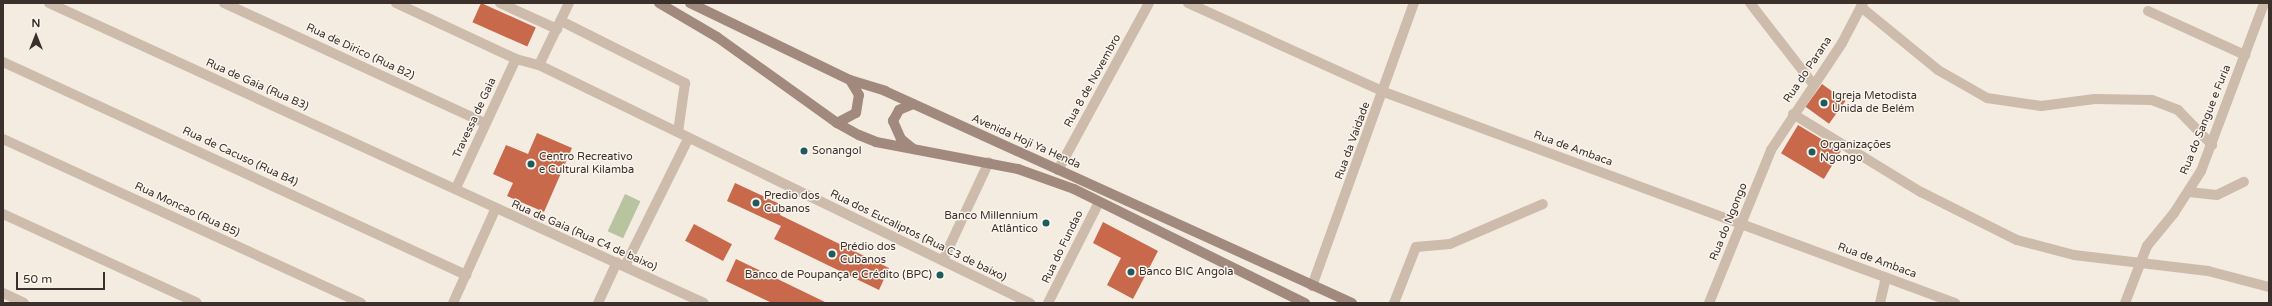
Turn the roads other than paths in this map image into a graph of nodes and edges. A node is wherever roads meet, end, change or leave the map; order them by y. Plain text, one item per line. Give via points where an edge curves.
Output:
1 (49, 3) edge
2 (224, 3) edge
3 (396, 3) edge
4 (500, 3) edge
5 (569, 3) edge
6 (659, 3) edge
7 (690, 3) edge
8 (1149, 3) edge
9 (1188, 3) edge
10 (1414, 3) edge
11 (1750, 3) edge
12 (2264, 3) edge
13 (1862, 5) edge
14 (2148, 11) dead end
15 (559, 25) junction
16 (2245, 55) junction
17 (516, 59) junction
18 (3, 62) edge
19 (538, 65) junction
20 (850, 80) junction
21 (1813, 84) junction
22 (1384, 92) junction
23 (913, 104) junction
24 (1793, 114) junction
25 (485, 123) junction
26 (837, 123) junction
27 (678, 132) junction
28 (3, 139) edge
29 (688, 139) junction
30 (2212, 144) junction
31 (914, 150) junction
32 (1771, 150) joint
33 (989, 162) junction
34 (1058, 170) junction
35 (2244, 182) dead end
36 (456, 188) junction
37 (2189, 192) junction
38 (1099, 202) junction
39 (1543, 204) dead end
40 (495, 210) junction
41 (3, 214) edge
42 (1741, 225) junction
43 (943, 260) junction
44 (2141, 261) junction
45 (621, 264) junction
46 (466, 275) junction
47 (1886, 278) junction
48 (1312, 286) junction
49 (2269, 287) edge
50 (3, 293) edge
51 (24, 303) edge
52 (197, 303) edge
53 (361, 303) edge
54 (454, 303) edge
55 (598, 303) edge
56 (704, 303) edge
57 (1030, 303) edge
58 (1048, 303) edge
59 (1305, 303) edge
60 (1352, 303) edge
61 (1394, 303) edge
62 (1709, 303) edge
63 (1880, 303) edge
64 (1955, 303) edge
65 (2125, 303) edge

1 - 36 street, Rua de Gaia (Rua B3)
2 - 25 street, Rua de Dirico (Rua B2)
3 - 17 street, Rua dos Eucaliptos (Rua C3 de baixo)
4 - 15 street
5 - 15 street
6 - 26 main road via 717,37
7 - 20 main road, Avenida Hoji Ya Henda
8 - 34 street, Rua 8 de Novembro
9 - 22 street, Rua de Ambaca
10 - 22 street, Rua da Vaidade
11 - 21 street
12 - 16 street, Rua do Sangue e Furia
13 - 21 street, Rua do Parana via 1842,43
13 - 30 street via 1938,70 1987,98 2041,106 2095,100 2152,100 2178,110
14 - 16 street
15 - 19 street
15 - 27 street via 686,82
16 - 30 street, Rua do Sangue e Furia
17 - 19 street, Rua dos Eucaliptos (Rua C3 de baixo)
17 - 25 street, Travessa de Gaia
18 - 46 street, Rua de Cacuso (Rua B4)
19 - 27 street, Rua dos Eucaliptos (Rua C3 de baixo)
20 - 23 main road, Avenida Hoji Ya Henda via 885,91
20 - 26 main road via 859,95 856,113
21 - 24 street, Rua do Parana
22 - 42 street, Rua de Ambaca
22 - 48 street, Rua da Vaidade
23 - 31 main road via 899,110 894,121 901,139
23 - 34 main road, Avenida Hoji Ya Henda
24 - 32 street, Rua do Parana
24 - 44 street via 1914,188 2017,240 2074,255
25 - 36 street, Travessa de Gaia
26 - 31 main road via 876,142
27 - 29 street, Rua dos Eucaliptos (Rua C3 de baixo)
28 - 53 street, Rua Moncao (Rua B5)
29 - 43 street, Rua dos Eucaliptos (Rua C3 de baixo)
29 - 45 street
30 - 37 street, Rua do Sangue e Furia
31 - 33 main road
32 - 42 street, Rua do Ngongo
33 - 38 main road via 1067,186
33 - 43 street
34 - 48 main road, Avenida Hoji Ya Henda
35 - 37 street via 2217,195
36 - 40 street, Rua de Gaia (Rua C4 de baixo)
37 - 44 street, Rua do Sangue e Furia via 2147,246
38 - 58 street, Rua do Fundao
38 - 59 main road
39 - 61 street via 1450,244 1416,247
40 - 45 street, Rua de Gaia (Rua C4 de baixo)
40 - 46 street
41 - 52 street
42 - 47 street, Rua de Ambaca
42 - 62 street, Rua do Ngongo
43 - 57 street, Rua dos Eucaliptos (Rua C3 de baixo)
44 - 49 street via 2208,271
44 - 65 street, Rua do Sangue e Furia
45 - 55 street
45 - 56 street, Rua de Gaia (Rua C4 de baixo)
46 - 54 street
47 - 63 street
47 - 64 street, Rua de Ambaca
48 - 60 main road, Avenida Hoji Ya Henda
50 - 51 street

